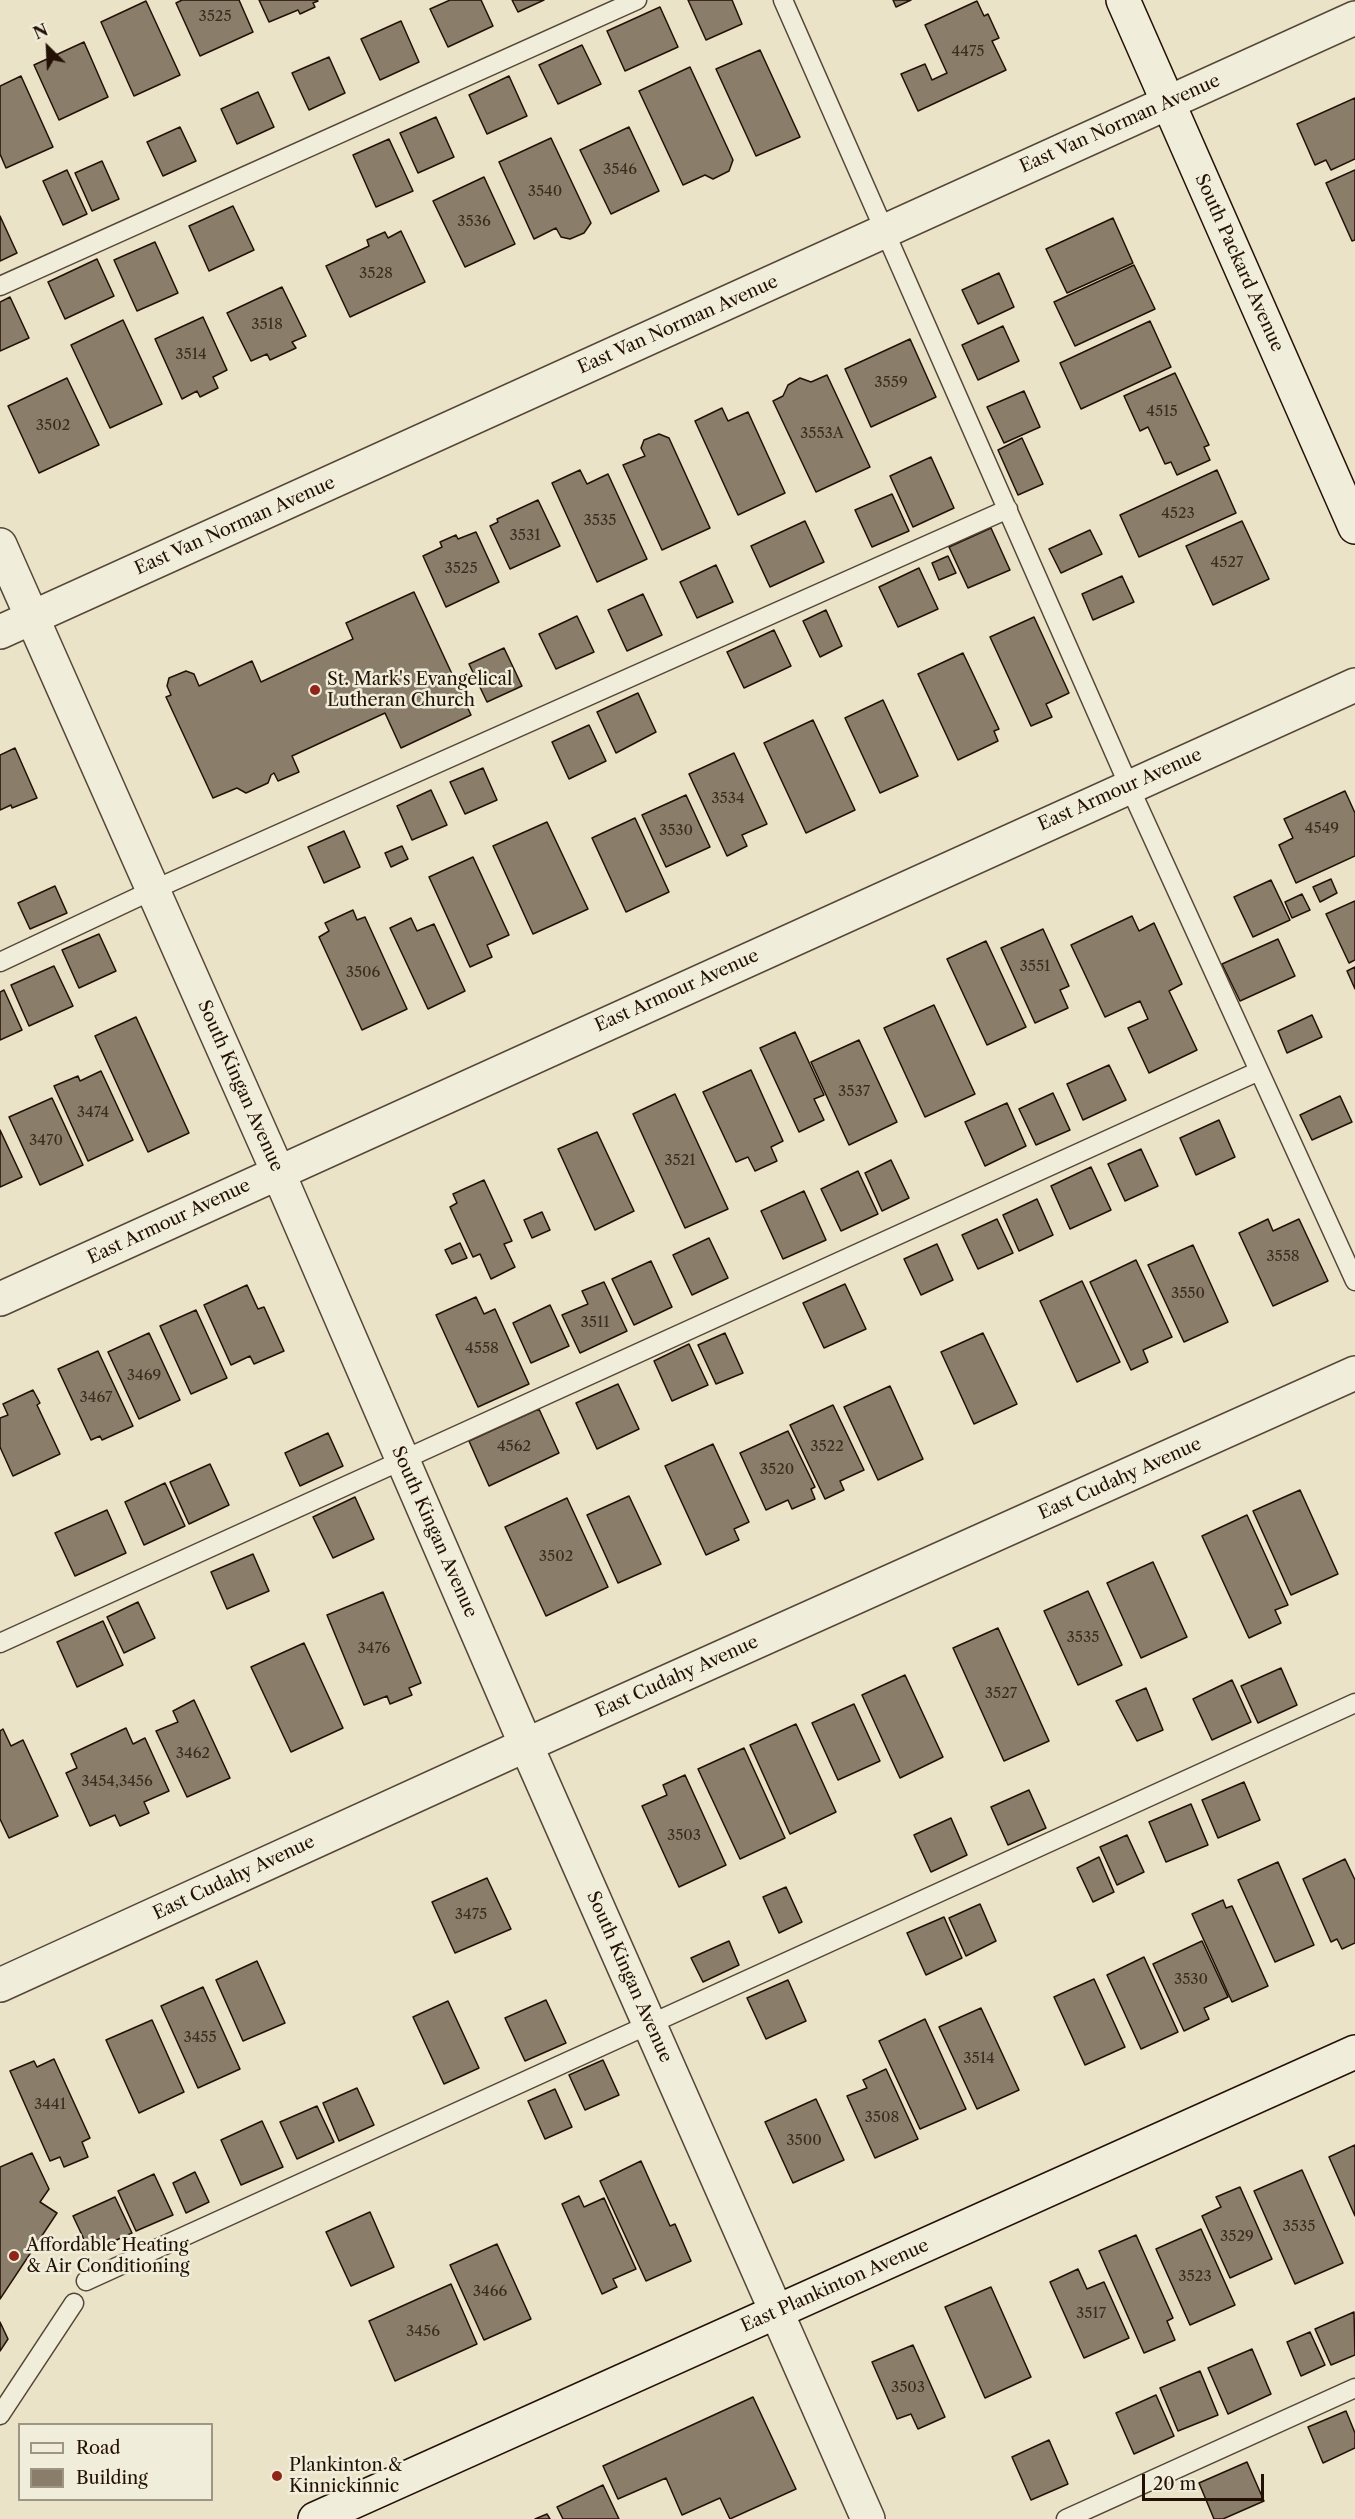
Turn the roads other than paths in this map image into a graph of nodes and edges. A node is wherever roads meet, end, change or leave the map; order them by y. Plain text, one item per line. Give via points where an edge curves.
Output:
1 (637, 0) edge
2 (783, 0) edge
3 (1123, 0) edge
4 (1355, 18) edge
5 (1168, 103) junction
6 (886, 231) junction
7 (0, 286) edge
8 (1008, 509) junction
9 (1355, 527) edge
10 (0, 545) edge
11 (32, 618) junction
12 (0, 632) edge
13 (1355, 685) edge
14 (1129, 786) junction
15 (153, 890) junction
16 (0, 962) edge
17 (1259, 1071) junction
18 (278, 1172) junction
19 (1355, 1281) edge
20 (0, 1299) edge
21 (1355, 1373) edge
22 (403, 1461) junction
23 (0, 1643) edge
24 (1355, 1703) edge
25 (526, 1745) junction
26 (0, 1985) edge
27 (649, 2023) junction
28 (1355, 2052) edge
29 (86, 2281) dead end
30 (74, 2303) dead end
31 (778, 2312) junction
32 (1355, 2388) edge
33 (0, 2415) edge
34 (315, 2519) edge
35 (868, 2519) edge
36 (1066, 2519) edge

1 - 7 lane
2 - 6 lane
3 - 5 street, South Packard Avenue
4 - 5 street, East Van Norman Avenue
5 - 6 street, East Van Norman Avenue
5 - 9 street, South Packard Avenue
6 - 8 lane
6 - 11 street, East Van Norman Avenue
8 - 14 lane
8 - 15 lane
10 - 11 street, South Kingan Avenue
11 - 12 street, East Van Norman Avenue
11 - 15 street, South Kingan Avenue
13 - 14 street, East Armour Avenue
14 - 17 lane
14 - 18 street, East Armour Avenue
15 - 16 lane
15 - 18 street, South Kingan Avenue
17 - 19 lane
17 - 22 lane
18 - 20 street, East Armour Avenue
18 - 22 street, South Kingan Avenue
21 - 25 street, East Cudahy Avenue
22 - 23 lane
22 - 25 street, South Kingan Avenue
24 - 27 lane
25 - 26 street, East Cudahy Avenue
25 - 27 street, South Kingan Avenue
27 - 29 lane
27 - 31 street, South Kingan Avenue
28 - 31 street, East Plankinton Avenue
30 - 33 lane
31 - 34 street, East Plankinton Avenue
31 - 35 street, South Kingan Avenue
32 - 36 lane

